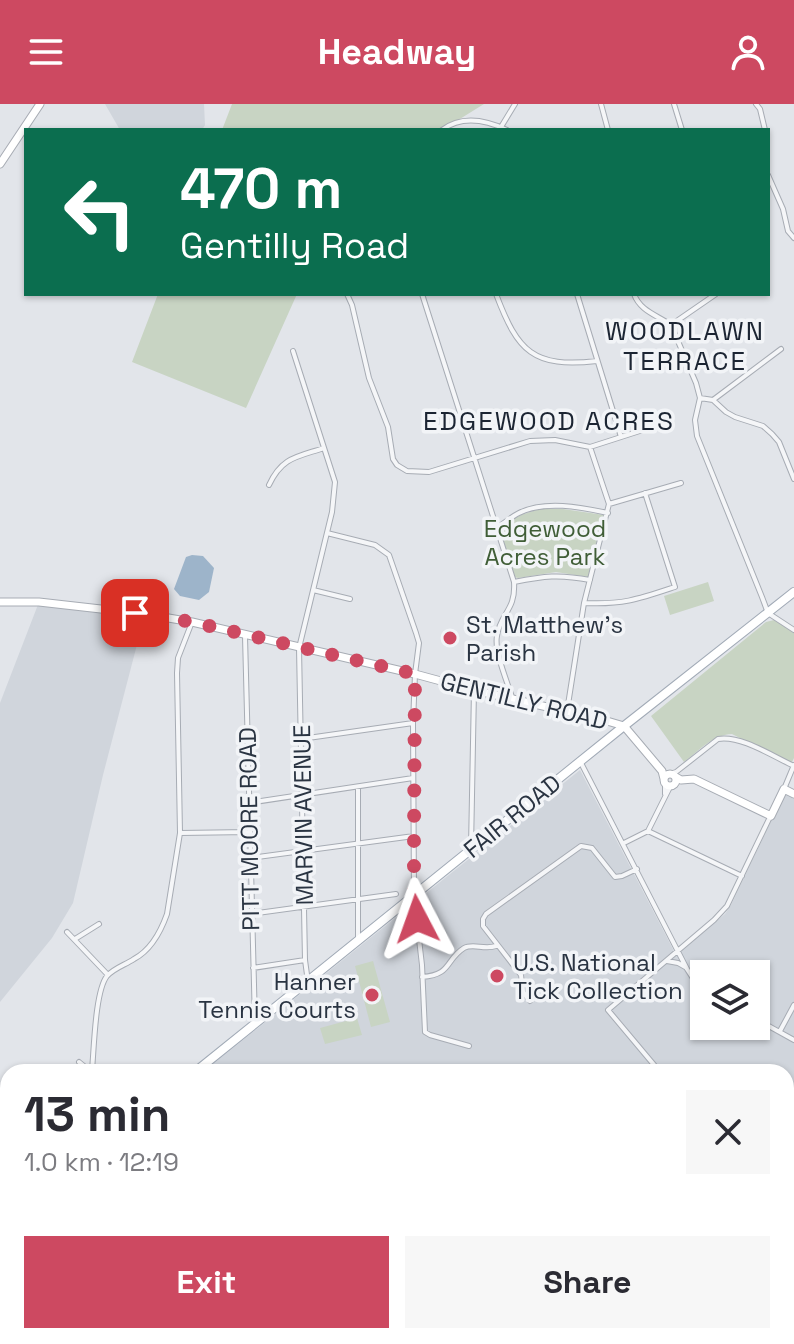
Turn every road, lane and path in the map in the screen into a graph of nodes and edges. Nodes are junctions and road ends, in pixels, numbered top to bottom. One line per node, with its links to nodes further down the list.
1 (40, 104): 11 (street)
2 (515, 104): 7 (street)
3 (601, 104): 8 (street)
4 (674, 104): 9 (street)
5 (756, 104): 10 (street)
6 (445, 128): 7 (street)
7 (504, 128)
8 (607, 128)
9 (681, 128)
10 (765, 128)
11 (0, 164)
12 (770, 180): 13 (street)
13 (794, 238)
14 (348, 296): 30 (street)
15 (423, 296): 30 (street)
16 (497, 296): 23 (street)
17 (578, 296): 23 (street)
18 (635, 296): 20 (street)
19 (713, 296): 20 (street)
20 (671, 325): 24 (street)
21 (781, 349): 25 (street)
22 (293, 351): 29 (street, MARVIN AVENUE)
23 (597, 361): 27 (street)
24 (700, 398): 25 (street); 46 (street)
25 (713, 400): 31 (street)
26 (646, 429): 27 (street)
27 (621, 437): 28 (street)
28 (590, 447): 30 (street); 35 (street)
29 (324, 448): 33 (street); 38 (street, MARVIN AVENUE)
30 (475, 459): 37 (street)
31 (794, 479)
32 (681, 483): 34 (street)
33 (269, 485)
34 (645, 493): 35 (street); 45 (street)
35 (609, 504): 36 (street)
36 (608, 513): 37 (street); 39 (street)
37 (497, 528): 40 (street)
38 (327, 533): 41 (street, MARVIN AVENUE); 51 (street)
39 (590, 580): 40 (street); 45 (street)
40 (514, 582): 53 (street)
41 (313, 590): 43 (street); 50 (street, MARVIN AVENUE)
42 (794, 592): 46 (main road, FAIR ROAD)
43 (350, 599)
44 (0, 602): 47 (street, GENTILLY ROAD)
45 (584, 603): 54 (street)
46 (768, 613): 48 (street); 56 (main road, FAIR ROAD)
47 (192, 622): 49 (street, GENTILLY ROAD); 70 (street)
48 (794, 630)
49 (245, 634): 50 (street, GENTILLY ROAD); 66 (street, PITT MOORE ROAD)
50 (299, 648): 51 (street, GENTILLY ROAD); 57 (street, MARVIN AVENUE)
51 (415, 674): 52 (street, GENTILLY ROAD); 55 (street)
52 (474, 690): 53 (street, GENTILLY ROAD); 74 (street)
53 (512, 697): 54 (street, GENTILLY ROAD)
54 (567, 711): 56 (street, GENTILLY ROAD)
55 (413, 723): 57 (street); 60 (street)
56 (624, 726): 58 (main road, FAIR ROAD); 61 (street)
57 (301, 739): 65 (street, MARVIN AVENUE)
58 (580, 761): 72 (street); 74 (main road, FAIR ROAD)
59 (794, 766): 61 (street); 63 (street)
60 (413, 778): 62 (street); 71 (street)
61 (671, 778): 67 (street); 68 (street)
62 (358, 787): 65 (street); 73 (street)
63 (784, 789): 64 (street); 67 (street)
64 (794, 794)
65 (302, 795): 66 (street); 75 (street, MARVIN AVENUE)
66 (248, 803): 69 (street, PITT MOORE ROAD)
67 (771, 816): 78 (street)
68 (648, 831): 72 (street); 78 (street)
69 (249, 832): 70 (street); 76 (street, PITT MOORE ROAD)
70 (180, 833): 95 (street)
71 (414, 836): 73 (street); 80 (street)
72 (624, 843): 77 (street)
73 (358, 844): 75 (street); 81 (street)
74 (471, 850): 80 (main road, FAIR ROAD)
75 (303, 851): 76 (street); 82 (street, MARVIN AVENUE)
76 (250, 858): 83 (street, PITT MOORE ROAD)
77 (637, 869): 88 (street); 89 (street)
78 (742, 876): 89 (street)
79 (396, 894): 81 (street)
80 (414, 896): 87 (main road, FAIR ROAD); 96 (street)
81 (358, 898): 82 (street); 87 (street)
82 (304, 907): 83 (street); 90 (street, MARVIN AVENUE)
83 (251, 914): 92 (street, PITT MOORE ROAD)
84 (99, 924): 86 (street)
85 (67, 932): 86 (street)
86 (75, 939): 95 (street)
87 (358, 941): 97 (main road, FAIR ROAD)
88 (496, 946): 96 (street); 98 (street)
89 (678, 950): 91 (street); 93 (street)
90 (305, 960): 92 (street); 97 (street, MARVIN AVENUE)
91 (665, 961): 93 (street); 107 (street)
92 (253, 968): 100 (street, PITT MOORE ROAD)
93 (686, 968): 94 (street)
94 (690, 974)
95 (108, 975): 105 (street)
96 (422, 977): 104 (street)
97 (308, 982): 100 (main road, FAIR ROAD)
98 (530, 1001)
99 (794, 1005): 102 (street)
100 (255, 1024): 106 (main road, FAIR ROAD)
101 (770, 1027): 102 (street)
102 (779, 1032): 103 (street)
103 (794, 1040)
104 (469, 1046)
105 (93, 1064)
106 (205, 1064)
107 (653, 1064)

